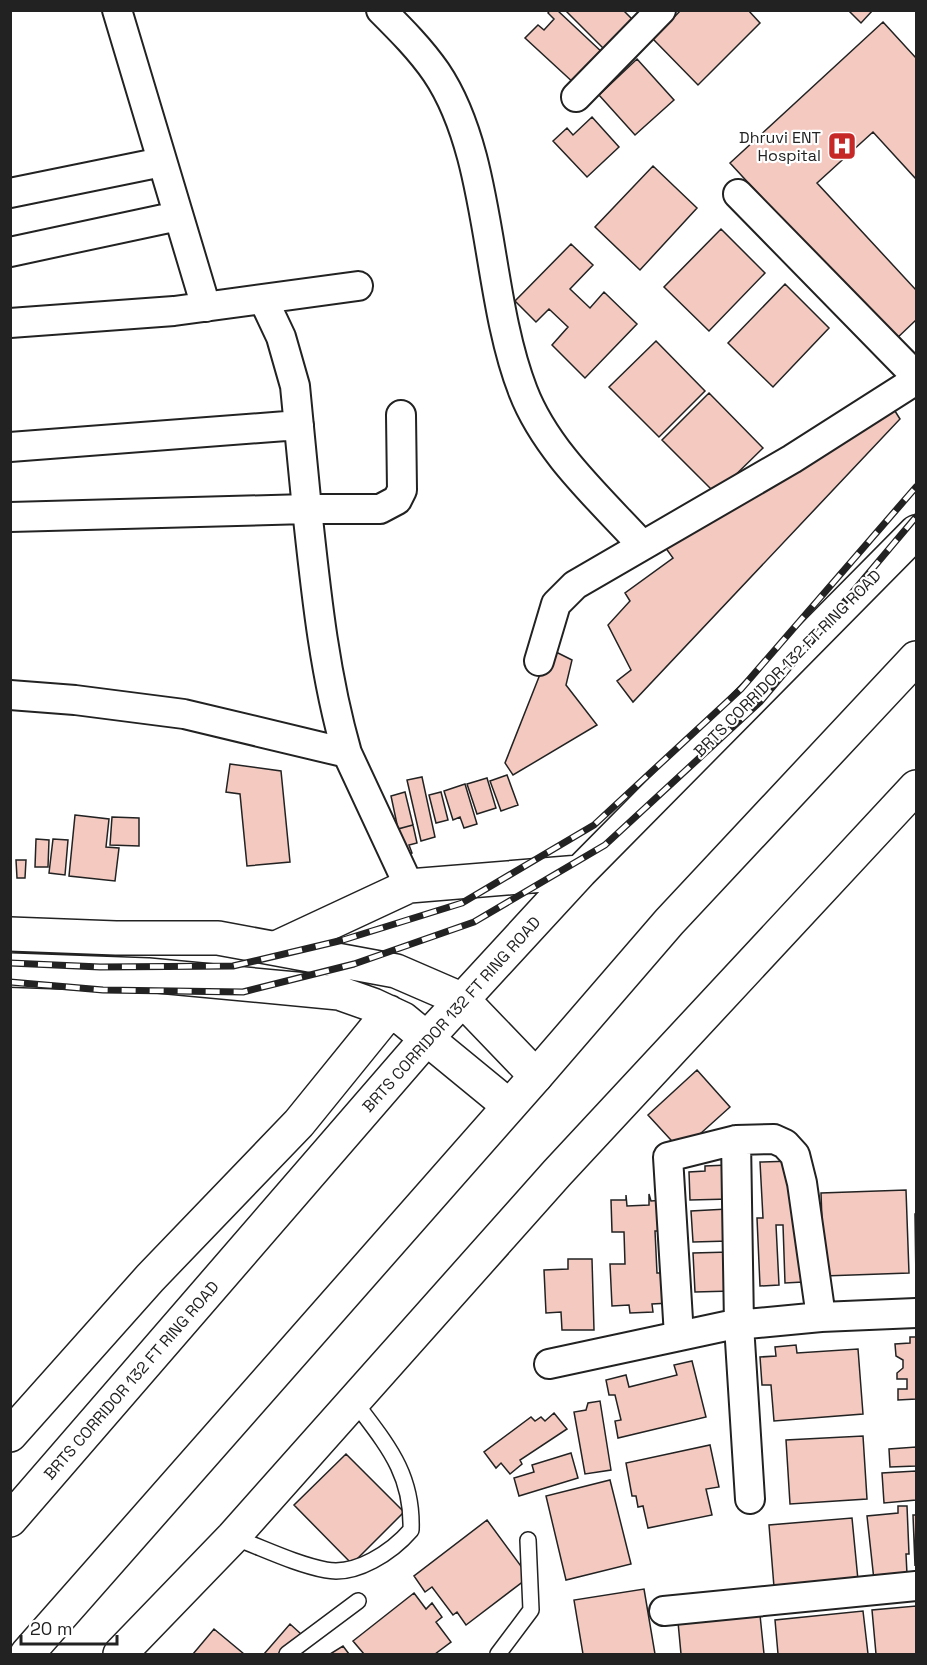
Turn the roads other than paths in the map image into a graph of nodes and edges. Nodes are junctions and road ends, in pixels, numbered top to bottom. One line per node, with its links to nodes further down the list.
1 (117, 10): 5 (street)
2 (661, 10): 4 (street)
3 (394, 15): 21 (street)
4 (576, 97)
5 (162, 162): 6 (street); 8 (street)
6 (10, 193)
7 (738, 194): 14 (street)
8 (178, 216): 9 (street); 12 (street)
9 (10, 252)
10 (358, 286): 11 (street)
11 (264, 301): 12 (street); 16 (street)
12 (206, 307): 13 (street)
13 (10, 323)
14 (916, 378): 21 (street)
15 (401, 415): 18 (street)
16 (299, 425): 17 (street); 18 (street)
17 (10, 447)
18 (307, 509): 19 (street); 25 (street)
19 (10, 517)
20 (916, 532): 27 (main road, BRTS CORRIDOR 132 FT RING ROAD)
21 (642, 545): 23 (street)
22 (916, 657): 35 (main road)
23 (539, 661)
24 (10, 695): 25 (street)
25 (347, 753): 28 (street)
26 (916, 787): 43 (main road)
27 (580, 872): 28 (main road); 32 (main road, BRTS CORRIDOR 132 FT RING ROAD)
28 (409, 886): 30 (main road)
29 (10, 933): 30 (main road)
30 (276, 948): 32 (main road)
31 (10, 970): 33 (main road)
32 (463, 1000): 34 (main road, BRTS CORRIDOR 132 FT RING ROAD); 35 (main road)
33 (389, 1012): 34 (main road); 44 (main road)
34 (428, 1037): 36 (main road); 46 (main road, BRTS CORRIDOR 132 FT RING ROAD)
35 (536, 1077): 36 (main road)
36 (509, 1106): 52 (main road)
37 (736, 1140): 39 (street); 40 (street); 41 (street)
38 (916, 1313): 39 (street)
39 (821, 1317): 40 (street)
40 (739, 1325): 41 (street); 45 (street)
41 (679, 1336): 42 (street)
42 (549, 1364)
43 (354, 1401): 47 (main road); 47 (lane)
44 (10, 1435)
45 (750, 1499)
46 (10, 1520)
47 (233, 1537): 53 (main road)
48 (528, 1540): 55 (lane)
49 (916, 1586): 51 (street)
50 (358, 1601): 54 (lane)
51 (664, 1611)
52 (27, 1654)
53 (120, 1654)
54 (287, 1654)
55 (498, 1654)

